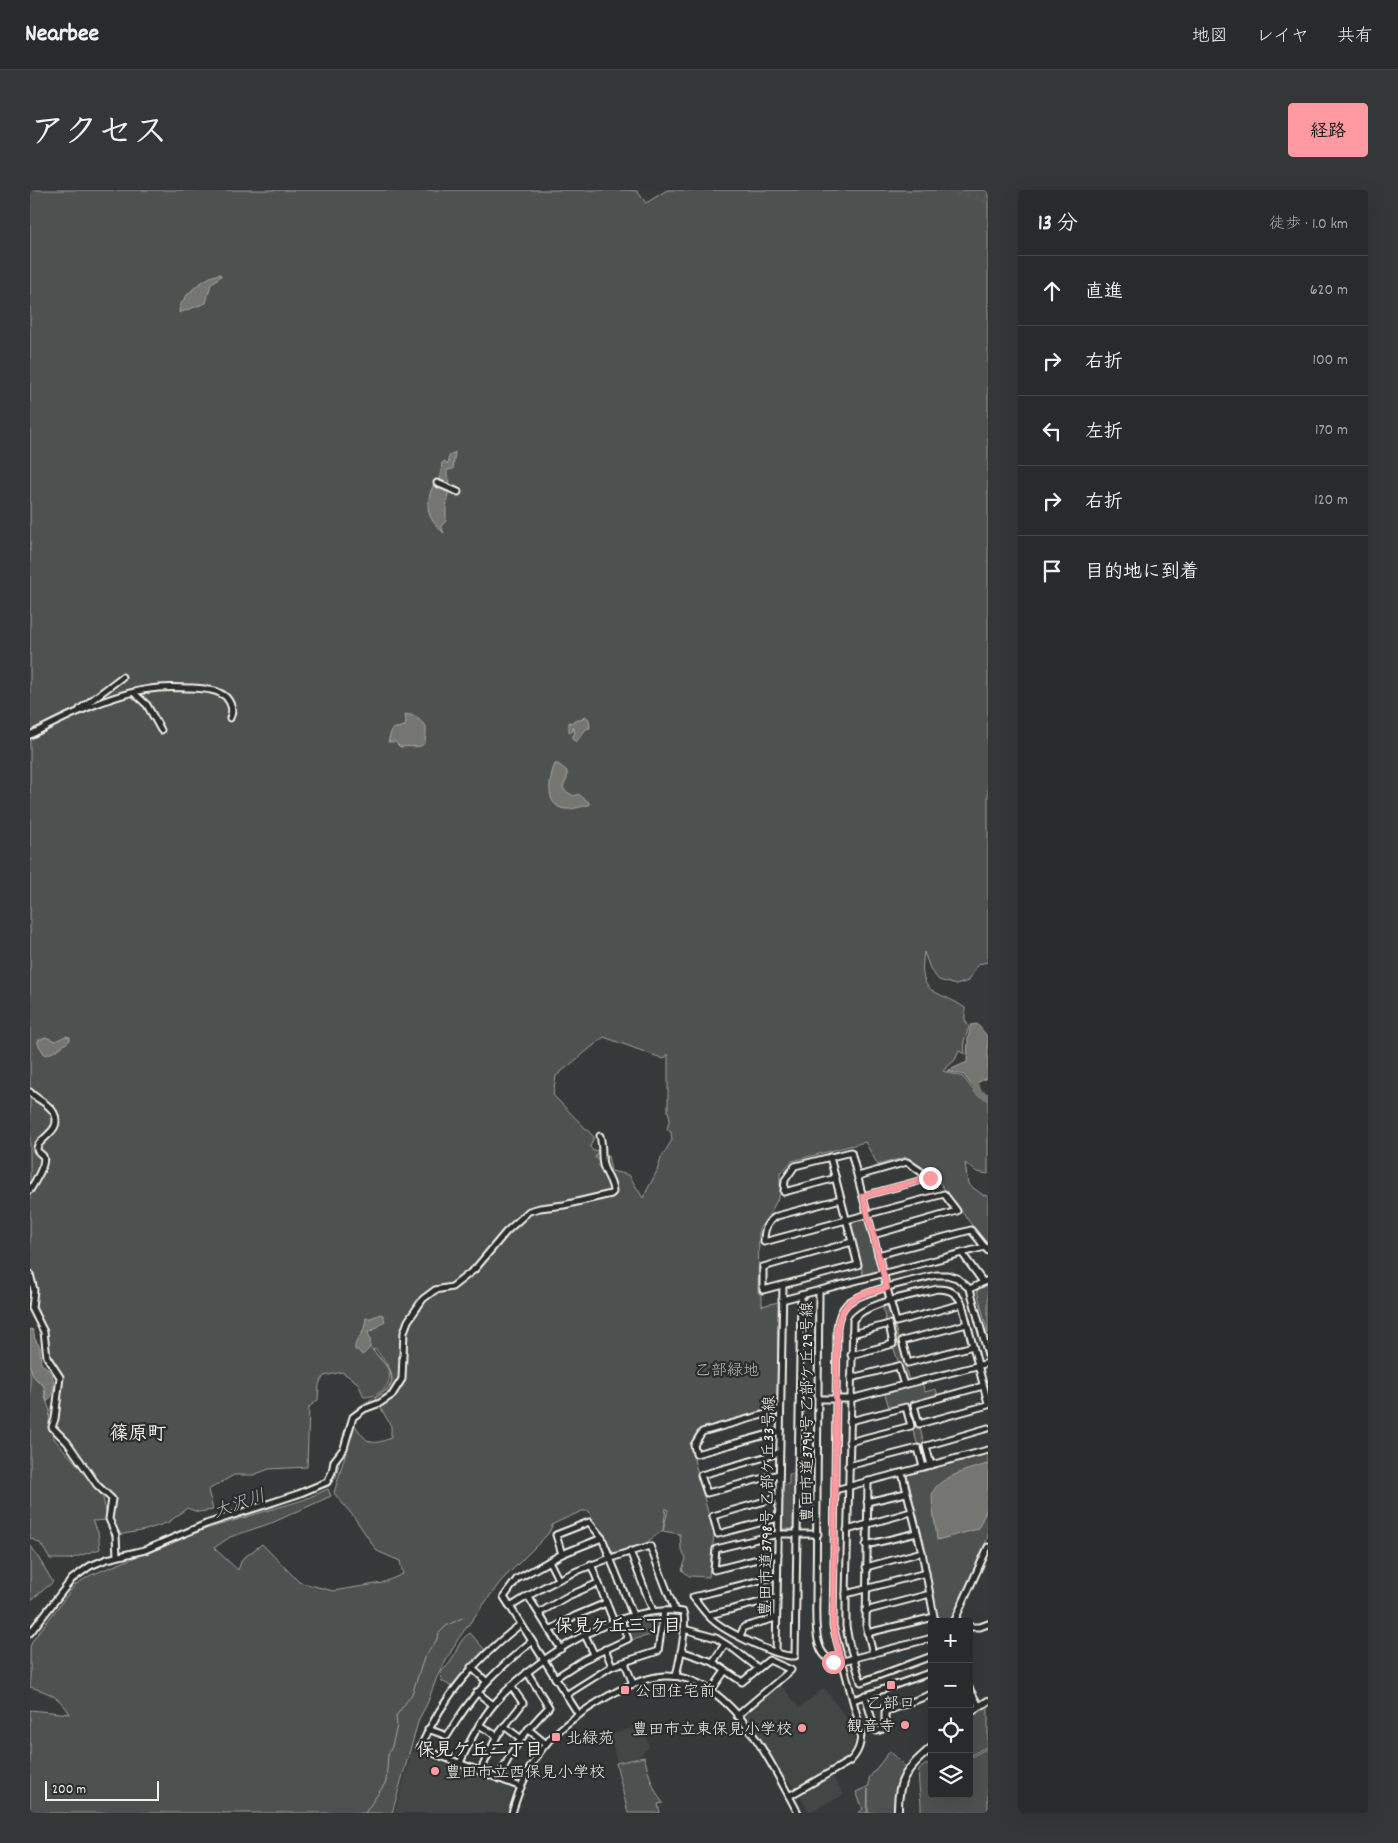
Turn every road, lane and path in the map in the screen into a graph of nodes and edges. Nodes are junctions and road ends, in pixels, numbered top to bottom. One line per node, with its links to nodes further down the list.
1 (438, 484): 2 (street)
2 (458, 492)
3 (122, 677): 5 (street)
4 (134, 693): 5 (street); 6 (street); 7 (street)
5 (75, 712): 8 (street)
6 (230, 718)
7 (161, 730)
8 (30, 734)
9 (30, 1092): 14 (street)
10 (600, 1136): 82 (street)
11 (830, 1157): 12 (street); 13 (street); 13 (street)
12 (858, 1176): 15 (street); 15 (street)
13 (836, 1178): 16 (street)
14 (30, 1190)
15 (863, 1196): 17 (street)
16 (841, 1198): 18 (street); 18 (street)
17 (868, 1215): 18 (street); 19 (street); 19 (street)
18 (847, 1221): 20 (street)
19 (873, 1235): 23 (street)
20 (852, 1242): 27 (street); 27 (street)
21 (986, 1249): 22 (street); 23 (street)
22 (962, 1253): 25 (street); 26 (street)
23 (878, 1255): 25 (street)
24 (30, 1274): 82 (street)
25 (883, 1274): 28 (street); 30 (street)
26 (986, 1281): 29 (street)
27 (783, 1285): 32 (street, 豊田市道3798号 乙部ケ丘33号線)
28 (884, 1288): 29 (street); 33 (street); 46 (street)
29 (970, 1289): 38 (street)
30 (819, 1291): 31 (street); 45 (street, 豊田市道3794号 乙部ケ丘29号線)
31 (801, 1295): 32 (street); 73 (street)
32 (782, 1300): 49 (street, 豊田市道3798号 乙部ケ丘33号線)
33 (890, 1301): 34 (street); 34 (street); 36 (street)
34 (962, 1304): 35 (street)
35 (967, 1324): 37 (street); 37 (street)
36 (852, 1334): 39 (street); 39 (street)
37 (973, 1346): 41 (street)
38 (988, 1354)
39 (851, 1355): 42 (street)
40 (988, 1363): 41 (street)
41 (978, 1365): 43 (street); 44 (street)
42 (851, 1378): 43 (street); 47 (street)
43 (904, 1385): 47 (street)
44 (983, 1386): 48 (street); 48 (street)
45 (818, 1399): 46 (street); 74 (street, 豊田市道3794号 乙部ケ丘29号線)
46 (836, 1400): 47 (street); 63 (street)
47 (850, 1400): 50 (street)
48 (988, 1404)
49 (780, 1410): 52 (street, 豊田市道3798号 乙部ケ丘33号線); 52 (street)
50 (850, 1421): 53 (street); 53 (street)
51 (988, 1428): 56 (street)
52 (780, 1431): 55 (street, 豊田市道3798号 乙部ケ丘33号線)
53 (849, 1442): 57 (street)
54 (988, 1450): 56 (street)
55 (780, 1453): 60 (street, 豊田市道3798号 乙部ケ丘33号線); 60 (street)
56 (931, 1465): 58 (street)
57 (848, 1466): 58 (street); 62 (street)
58 (923, 1467): 59 (street)
59 (902, 1473): 61 (street); 64 (street)
60 (779, 1474): 65 (street, 豊田市道3798号 乙部ケ丘33号線)
61 (868, 1482): 62 (street); 66 (street)
62 (848, 1487): 63 (street); 70 (street)
63 (835, 1490): 133 (street)
64 (906, 1493): 66 (street); 67 (street)
65 (779, 1498): 68 (street, 豊田市道3798号 乙部ケ丘33号線); 68 (street)
66 (868, 1502): 69 (street)
67 (912, 1512): 69 (street); 71 (street)
68 (778, 1518): 72 (street, 豊田市道3798号 乙部ケ丘33号線)
69 (866, 1525): 70 (street); 76 (street)
70 (847, 1530): 92 (street)
71 (917, 1533): 76 (street); 79 (street)
72 (778, 1534): 73 (street); 81 (street, 豊田市道3798号 乙部ケ丘33号線); 81 (street)
73 (797, 1534): 74 (street); 126 (street)
74 (818, 1534): 133 (street, 豊田市道3794号 乙部ケ丘29号線)
75 (602, 1538): 80 (street); 80 (street); 83 (street)
76 (866, 1545): 86 (street)
77 (988, 1547): 107 (street)
78 (630, 1551): 83 (street); 98 (street); 100 (street)
79 (922, 1552): 86 (street); 87 (street)
80 (562, 1554): 84 (street)
81 (778, 1554): 88 (street, 豊田市道3798号 乙部ケ丘33号線)
82 (117, 1556): 116 (street)
83 (610, 1557): 85 (street); 103 (street)
84 (549, 1562): 89 (street); 97 (street)
85 (591, 1564): 89 (street); 90 (street)
86 (866, 1567): 91 (street)
87 (926, 1573): 91 (street); 93 (street)
88 (777, 1576): 95 (street, 豊田市道3798号 乙部ケ丘33号線); 104 (street)
89 (558, 1579): 94 (street)
90 (598, 1583): 96 (street); 102 (street)
91 (866, 1589): 92 (street); 101 (street)
92 (846, 1594): 130 (street)
93 (930, 1594): 101 (street); 106 (street)
94 (528, 1596): 97 (street); 102 (street)
95 (777, 1598): 104 (street); 105 (street, 豊田市道3798号 乙部ケ丘33号線)
96 (606, 1603): 110 (street); 115 (street)
97 (510, 1607): 111 (street)
98 (653, 1611): 99 (street); 103 (street)
99 (664, 1611): 100 (street); 134 (street)
100 (675, 1611): 114 (street)
101 (865, 1611): 117 (street)
102 (538, 1613): 115 (street)
103 (633, 1615): 108 (street)
104 (709, 1616): 119 (street)
105 (776, 1618): 119 (street); 126 (street, 豊田市道3798号 乙部ケ丘33号線)
106 (935, 1618)
107 (956, 1618)
108 (621, 1620): 110 (street); 124 (street)
109 (928, 1620): 117 (street)
110 (614, 1622): 118 (street)
111 (521, 1624): 121 (street); 136 (street)
112 (988, 1624): 113 (street)
113 (973, 1627)
114 (684, 1629): 122 (street); 125 (street)
115 (550, 1630): 123 (street)
116 (30, 1633)
117 (867, 1633): 128 (street)
118 (585, 1635): 123 (street); 127 (street)
119 (740, 1636): 126 (street)
120 (928, 1639): 128 (street)
121 (532, 1641): 131 (street); 143 (street)
122 (725, 1644): 132 (street); 137 (street)
123 (562, 1649): 131 (street)
124 (605, 1649): 127 (street); 135 (street)
125 (681, 1651): 132 (street); 141 (street)
126 (776, 1652)
127 (594, 1654): 142 (street)
128 (873, 1654): 130 (street)
129 (928, 1657): 130 (street)
130 (854, 1659): 133 (street)
131 (544, 1660): 139 (street); 142 (street)
132 (713, 1662): 138 (street)
133 (841, 1662): 152 (street)
134 (625, 1663): 135 (street); 144 (street)
135 (612, 1666): 148 (street)
136 (471, 1667): 143 (street); 161 (street)
137 (758, 1668): 138 (street); 158 (street)
138 (725, 1671): 146 (street)
139 (528, 1672): 145 (street); 162 (street)
140 (928, 1673): 150 (street)
141 (676, 1676): 144 (street); 146 (street)
142 (555, 1678): 148 (street)
143 (486, 1681): 147 (street)
144 (634, 1684): 157 (street)
145 (511, 1686): 154 (street); 160 (street)
146 (711, 1690): 158 (street)
147 (477, 1692): 154 (street); 161 (street)
148 (566, 1695): 157 (street)
149 (973, 1695): 155 (street)
150 (865, 1696): 151 (street); 152 (street)
151 (928, 1696)
152 (853, 1700): 171 (street)
153 (988, 1701): 155 (main road)
154 (493, 1705): 159 (street)
155 (979, 1706): 156 (main road)
156 (973, 1710)
157 (579, 1715): 165 (street)
158 (737, 1716): 171 (street)
159 (479, 1725): 163 (street); 167 (street)
160 (504, 1726): 163 (street); 164 (street)
161 (428, 1729): 167 (street)
162 (528, 1729): 164 (street); 165 (street)
163 (497, 1736): 168 (street)
164 (520, 1738): 169 (street)
165 (546, 1744): 170 (street)
166 (928, 1751): 174 (main road)
167 (460, 1763): 168 (street)
168 (480, 1772): 169 (street)
169 (499, 1779): 170 (street)
170 (521, 1787): 172 (street)
171 (788, 1796): 173 (street)
172 (512, 1813)
173 (798, 1813)
174 (898, 1813)

